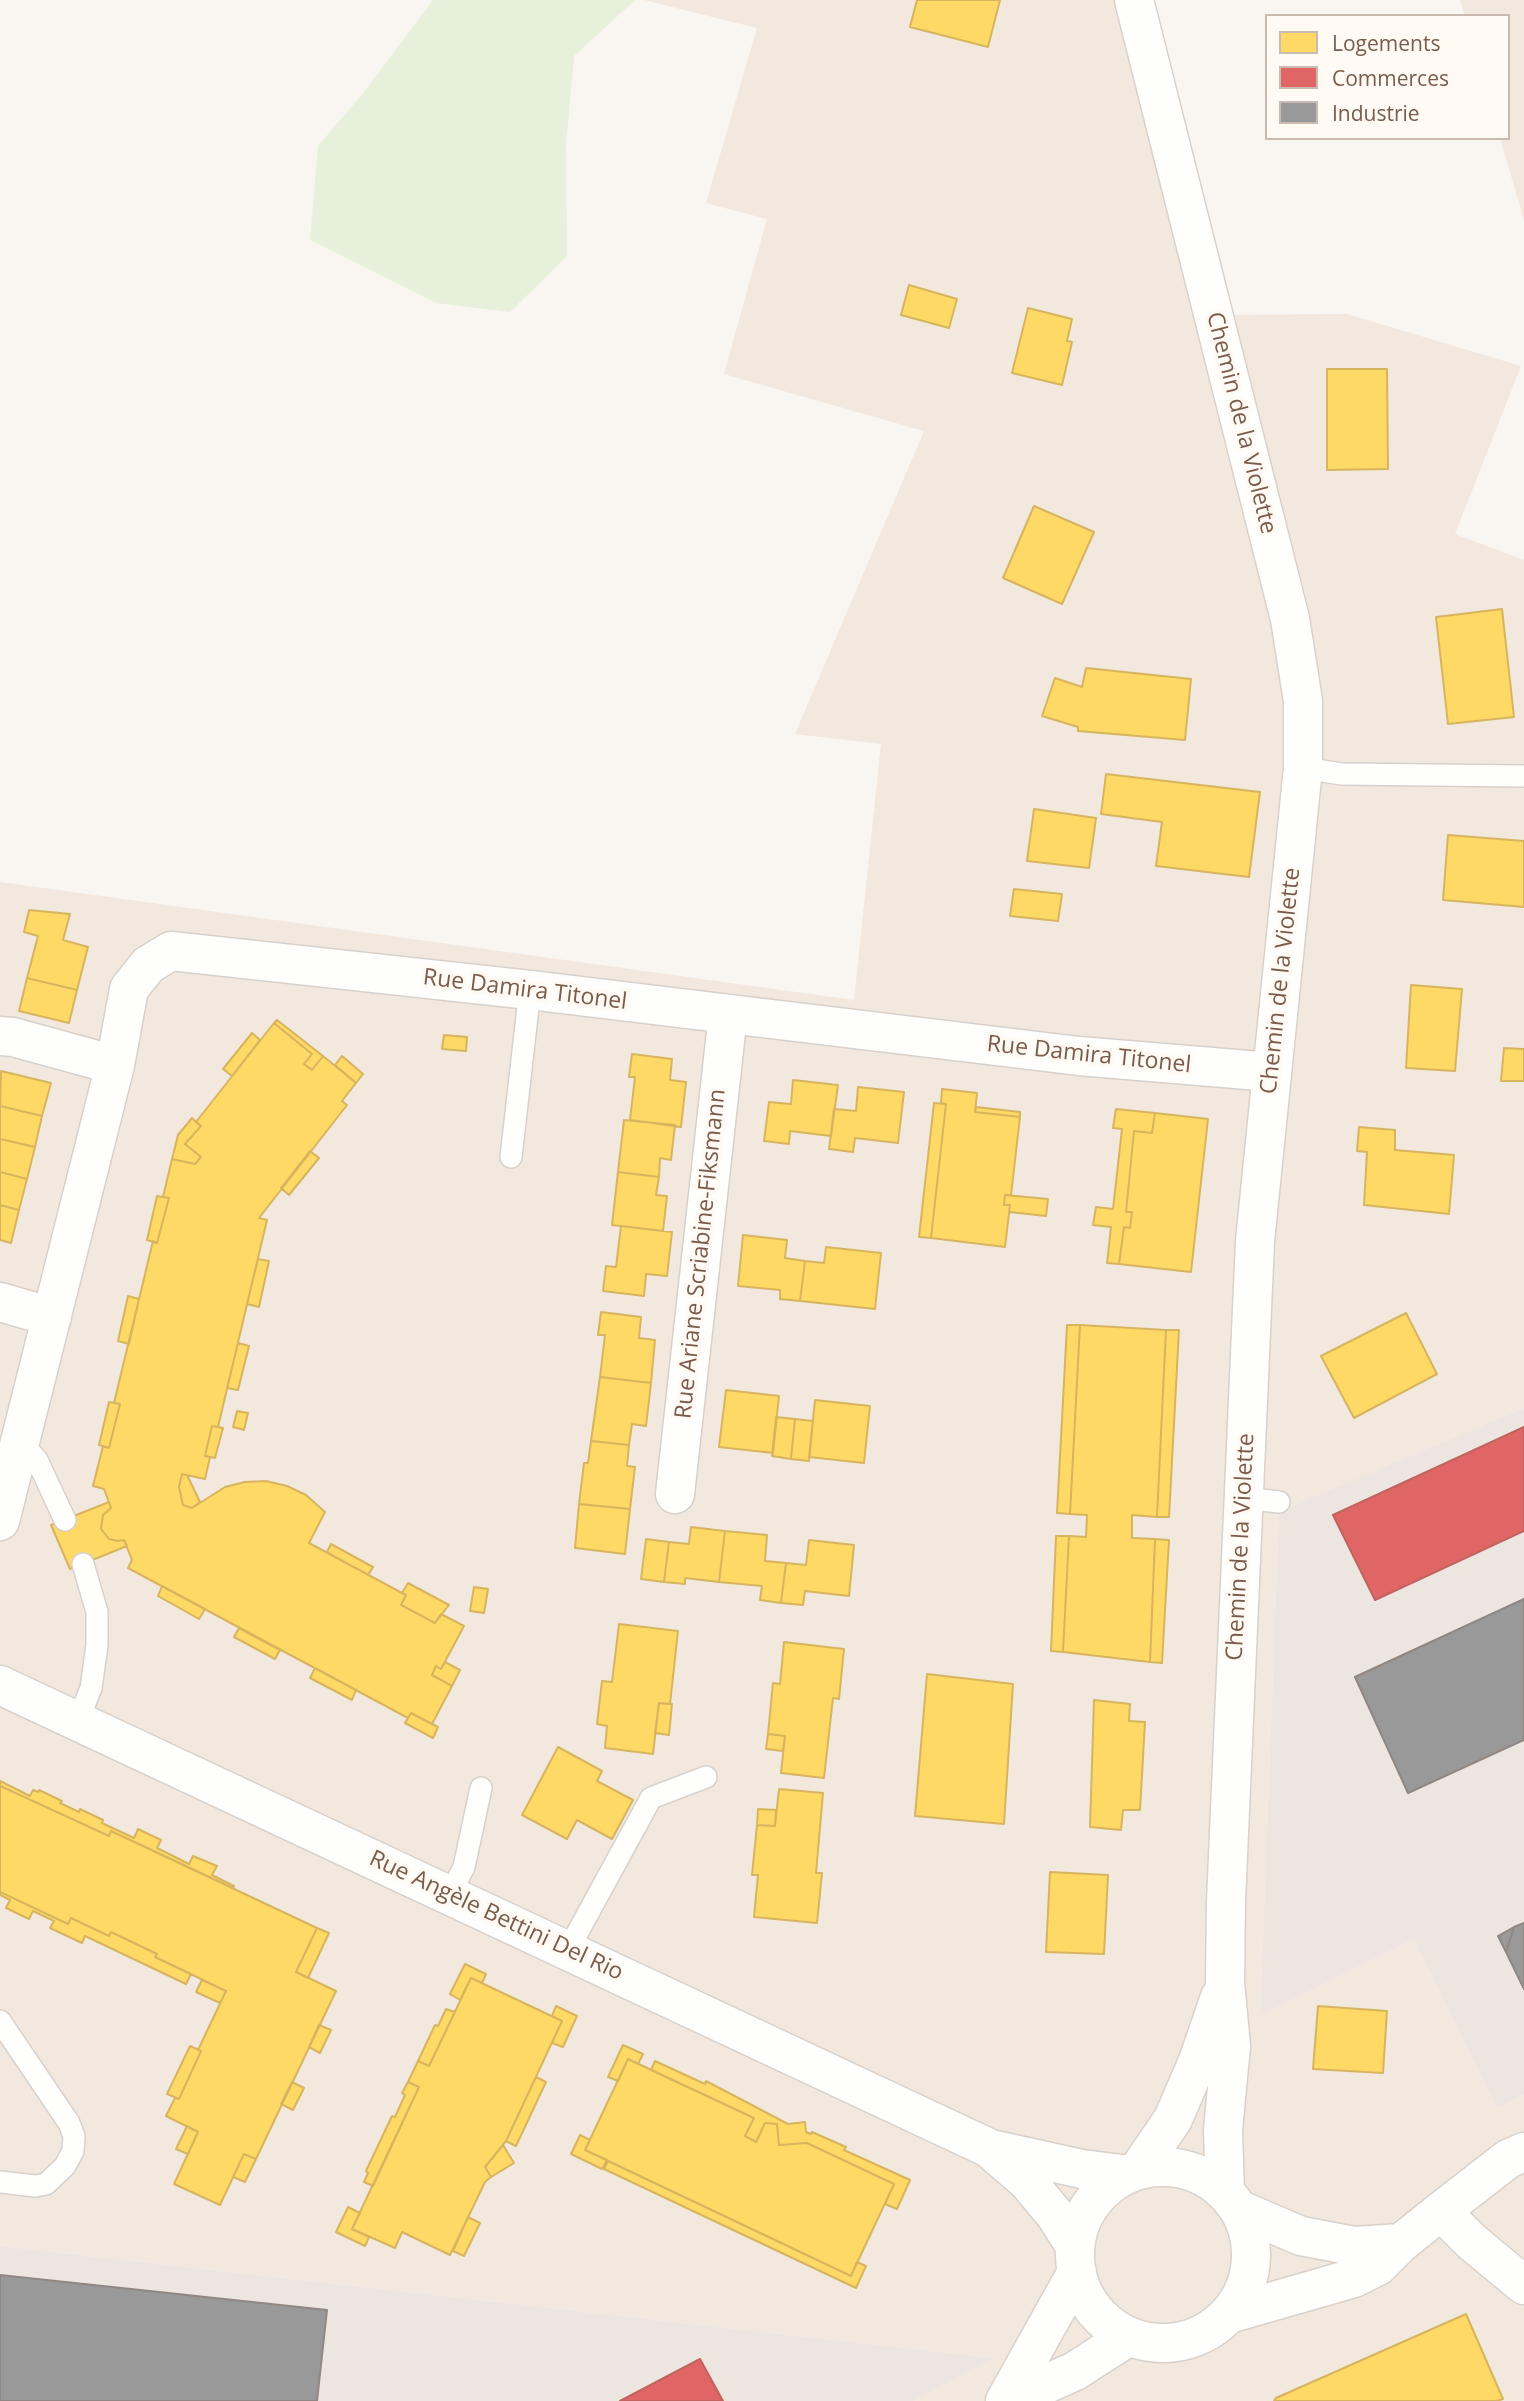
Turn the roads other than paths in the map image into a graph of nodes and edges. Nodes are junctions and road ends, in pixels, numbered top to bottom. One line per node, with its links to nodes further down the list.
1 (1134, 0): 2 (street, Chemin de la Violette)
2 (1303, 768): 3 (lane); 8 (street, Chemin de la Violette)
3 (1524, 776)
4 (530, 990): 5 (street, Rue Damira Titonel); 7 (street, Rue Damira Titonel); 9 (lane)
5 (728, 1014): 8 (street, Rue Damira Titonel); 13 (street, Rue Ariane Scriabine-Fiksmann)
6 (0, 1036): 7 (street)
7 (115, 1065): 11 (street, Rue Damira Titonel)
8 (1272, 1072): 23 (street, Chemin de la Violette)
9 (511, 1157)
10 (0, 1302): 11 (street)
11 (52, 1317): 12 (street, Rue Damira Titonel)
12 (20, 1441): 14 (lane); 15 (street, Rue Damira Titonel)
13 (675, 1494)
14 (65, 1520)
15 (0, 1521)
16 (83, 1564): 18 (lane)
17 (0, 1685): 18 (street, Rue Angèle Bettini Del Rio)
18 (78, 1721): 21 (street, Rue Angèle Bettini Del Rio)
19 (706, 1777): 22 (lane)
20 (481, 1788): 21 (lane)
21 (450, 1894): 22 (street, Rue Angèle Bettini Del Rio)
22 (568, 1950): 25 (street, Rue Angèle Bettini Del Rio)
23 (1225, 1982): 27 (street, Chemin de la Violette); 29 (street, Chemin de la Violette)
24 (0, 2021): 28 (lane)
25 (991, 2149): 27 (street, Rue Angèle Bettini Del Rio); 32 (street, Rue Angèle Bettini Del Rio)
26 (1524, 2152): 30 (street)
27 (1131, 2172): 29 (street); 32 (street)
28 (0, 2182)
29 (1232, 2201): 31 (street); 34 (street)
30 (1441, 2211): 31 (street); 33 (street)
31 (1401, 2244): 34 (street)
32 (1076, 2259): 35 (street); 36 (street)
33 (1524, 2286)
34 (1232, 2313): 35 (street)
35 (1128, 2337): 36 (street)
36 (1007, 2401)

